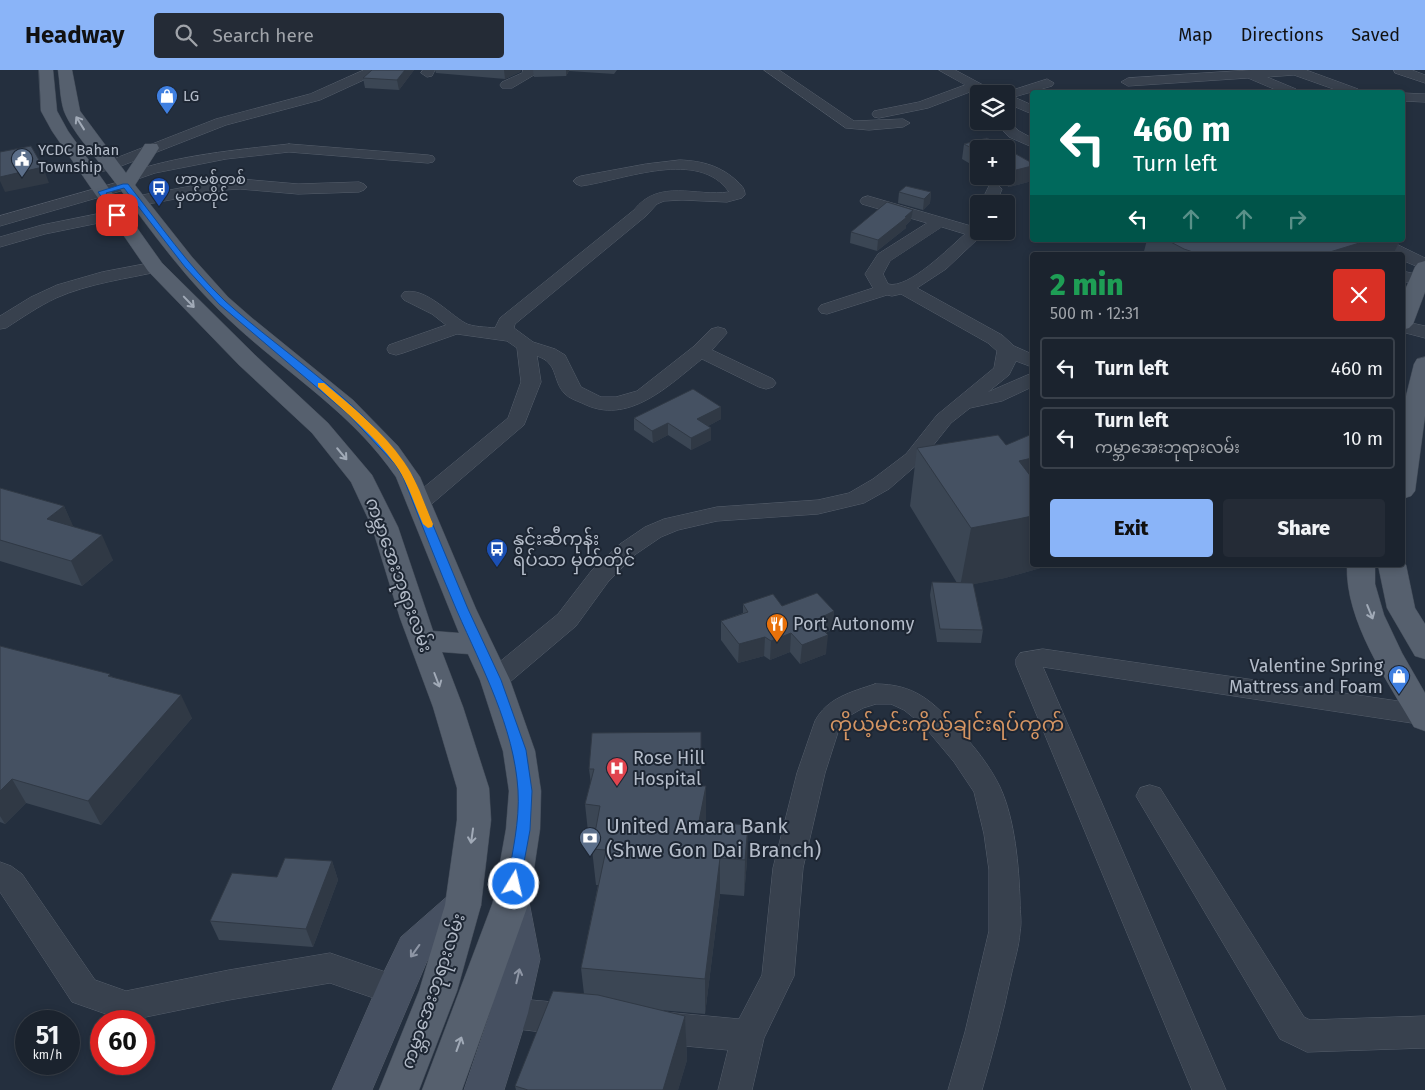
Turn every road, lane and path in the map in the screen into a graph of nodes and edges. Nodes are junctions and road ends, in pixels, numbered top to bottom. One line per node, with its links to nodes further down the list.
1 (66, 70): 28 (main road, one-way to 1)
2 (374, 70): 26 (street)
3 (529, 70): 12 (street)
4 (770, 70): 22 (street)
5 (945, 70): 13 (street)
6 (1400, 70): 9 (street)
7 (43, 72): 29 (main road, ကမ္ဘာအေးဘုရားလမ်း)
8 (1250, 74): 10 (street); 15 (street); 16 (street)
9 (1425, 79)
10 (1128, 82)
11 (1047, 83): 17 (street)
12 (507, 85)
13 (976, 85)
14 (970, 88): 22 (street)
15 (1286, 90)
16 (1348, 90)
17 (1015, 93)
18 (1405, 98): 19 (street)
19 (1425, 98)
20 (1015, 101): 21 (street)
21 (1027, 108)
22 (840, 117): 23 (street)
23 (903, 123)
24 (1010, 130): 25 (street)
25 (1030, 143)
26 (149, 149): 28 (main road); 30 (main road)
27 (428, 159): 30 (street)
28 (108, 161): 29 (street); 30 (main road)
29 (88, 171): 34 (main road, ကမ္ဘာအေးဘုရားလမ်း)
30 (129, 180): 34 (street); 36 (main road)
31 (581, 181): 59 (street)
32 (360, 187): 36 (street)
33 (994, 189): 35 (street)
34 (101, 192): 38 (main road, ကမ္ဘာအေးဘုရားလမ်း); 39 (street)
35 (992, 195)
36 (137, 201): 61 (main road)
37 (868, 201): 40 (street)
38 (117, 215): 43 (street); 47 (main road, ကမ္ဘာအေးဘုရားလမ်း)
39 (0, 222)
40 (939, 222): 41 (street); 50 (street)
41 (970, 228)
42 (970, 237): 49 (street)
43 (0, 242)
44 (1379, 242): 45 (street)
45 (1392, 252)
46 (1405, 262): 48 (street)
47 (156, 267): 54 (street); 64 (main road, ကမ္ဘာအေးဘုရားလမ်း, one-way to 64)
48 (1418, 272): 53 (main road)
49 (906, 289): 50 (street); 63 (street)
50 (885, 290): 52 (street)
51 (410, 296): 56 (street)
52 (827, 309)
53 (1405, 315)
54 (0, 324)
55 (1405, 326): 57 (street)
56 (460, 328): 59 (street); 60 (street)
57 (1425, 332)
58 (718, 333): 62 (street)
59 (519, 341): 62 (street); 74 (street)
60 (396, 349)
61 (279, 350): 64 (main road); 70 (main road)
62 (700, 350): 68 (street)
63 (1007, 350): 65 (street); 69 (street)
64 (247, 360): 71 (main road, ကမ္ဘာအေးဘုရားလမ်း)
65 (1030, 360)
66 (1425, 364): 73 (main road)
67 (1030, 380): 69 (street)
68 (766, 383)
69 (960, 404): 72 (street)
70 (367, 426): 71 (main road); 74 (main road)
71 (320, 428): 77 (main road, ကမ္ဘာအေးဘုရားလမ်း, one-way to 77)
72 (931, 435): 80 (street)
73 (1405, 471)
74 (420, 503): 78 (main road)
75 (1361, 567): 81 (main road, one-way to 81)
76 (1392, 567): 79 (main road)
77 (423, 642): 78 (main road); 85 (main road, ကမ္ဘာအေးဘုရားလမ်း, one-way to 85)
78 (478, 644): 80 (main road)
79 (1425, 649)
80 (495, 680): 84 (main road)
81 (1424, 716): 96 (street)
82 (1150, 796): 88 (street)
83 (0, 875): 86 (street)
84 (512, 902): 87 (main road, one-way to 84); 92 (main road, one-way to 84)
85 (463, 905): 86 (main road, one-way to 86); 91 (main road, ကမ္ဘာအေးဘုရားလမ်း)
86 (394, 990): 90 (main road)
87 (510, 1014): 89 (street); 93 (main road)
88 (1425, 1032)
89 (748, 1036): 94 (street); 95 (street)
90 (352, 1090)
91 (399, 1090)
92 (442, 1090)
93 (484, 1090)
94 (735, 1090)
95 (965, 1090)
96 (1209, 1090)

